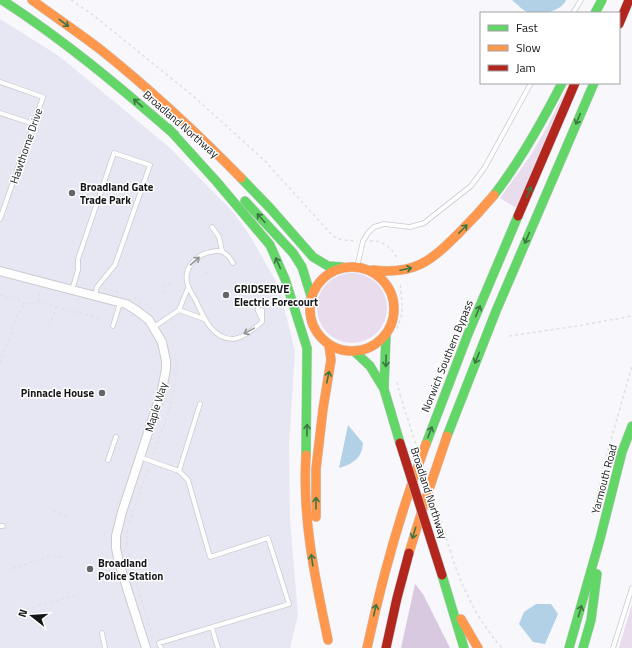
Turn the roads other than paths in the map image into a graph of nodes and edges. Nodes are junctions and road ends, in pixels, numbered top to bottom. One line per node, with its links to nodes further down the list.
1 (2, 0): 18 (highway, Broadland Northway, one-way to 1)
2 (32, 0): 24 (highway, Broadland Northway, one-way to 24)
3 (581, 0): 7 (lane)
4 (602, 0): 8 (highway)
5 (610, 0): 9 (highway)
6 (629, 0): 10 (highway)
7 (574, 12)
8 (596, 12)
9 (605, 12)
10 (620, 22)
11 (0, 82): 17 (lane, Hawthorne Drive)
12 (531, 84): 23 (lane)
13 (561, 84): 26 (highway, one-way to 13)
14 (575, 84): 60 (highway, Norwich Southern Bypass, one-way to 14)
15 (594, 84): 61 (highway, one-way to 61)
16 (0, 113): 17 (lane)
17 (34, 124): 19 (lane, Hawthorne Drive)
18 (168, 128): 30 (highway, Broadland Northway, one-way to 18); 54 (highway, one-way to 18)
19 (0, 219)
20 (212, 227): 21 (lane)
21 (222, 251): 22 (lane); 27 (lane, one-way to 21)
22 (233, 263)
23 (358, 266): 24 (highway); 26 (highway)
24 (342, 267): 30 (highway)
25 (0, 270): 28 (street, Maple Way)
26 (373, 270): 39 (highway)
27 (188, 288): 33 (lane); 36 (lane)
28 (72, 290): 29 (street, Maple Way); 29 (lane)
29 (95, 295): 31 (street, Maple Way)
30 (311, 296): 40 (highway)
31 (121, 302): 37 (lane); 38 (street, Maple Way)
32 (258, 304): 35 (lane)
33 (179, 310): 36 (lane); 38 (lane)
34 (262, 310): 35 (lane)
35 (262, 319): 36 (lane, one-way to 36)
36 (204, 320)
37 (113, 326)
38 (154, 327): 46 (street, Maple Way)
39 (386, 334): 41 (highway); 42 (highway, Broadland Northway, one-way to 42)
40 (329, 344): 41 (highway); 54 (highway, one-way to 40)
41 (354, 351): 42 (highway, Broadland Northway)
42 (384, 389): 51 (highway, Broadland Northway, bridge)
43 (200, 404): 48 (lane)
44 (632, 426): 49 (highway, Yarmouth Road)
45 (116, 437): 47 (lane)
46 (140, 457): 48 (lane); 57 (street, Maple Way)
47 (108, 460)
48 (179, 471): 52 (lane)
49 (600, 539): 55 (highway, Yarmouth Road); 64 (highway, Yarmouth Road, one-way to 49)
50 (632, 588): 65 (lane)
51 (451, 603): 62 (highway, Broadland Northway); 63 (highway, Broadland Northway)
52 (212, 628): 58 (lane); 59 (lane)
53 (102, 634): 56 (lane)
54 (328, 644)
55 (584, 646)
56 (105, 648)
57 (146, 648)
58 (161, 648)
59 (218, 648)
60 (367, 648)
61 (386, 648)
62 (464, 648)
63 (478, 648)
64 (569, 648)
65 (613, 648)

